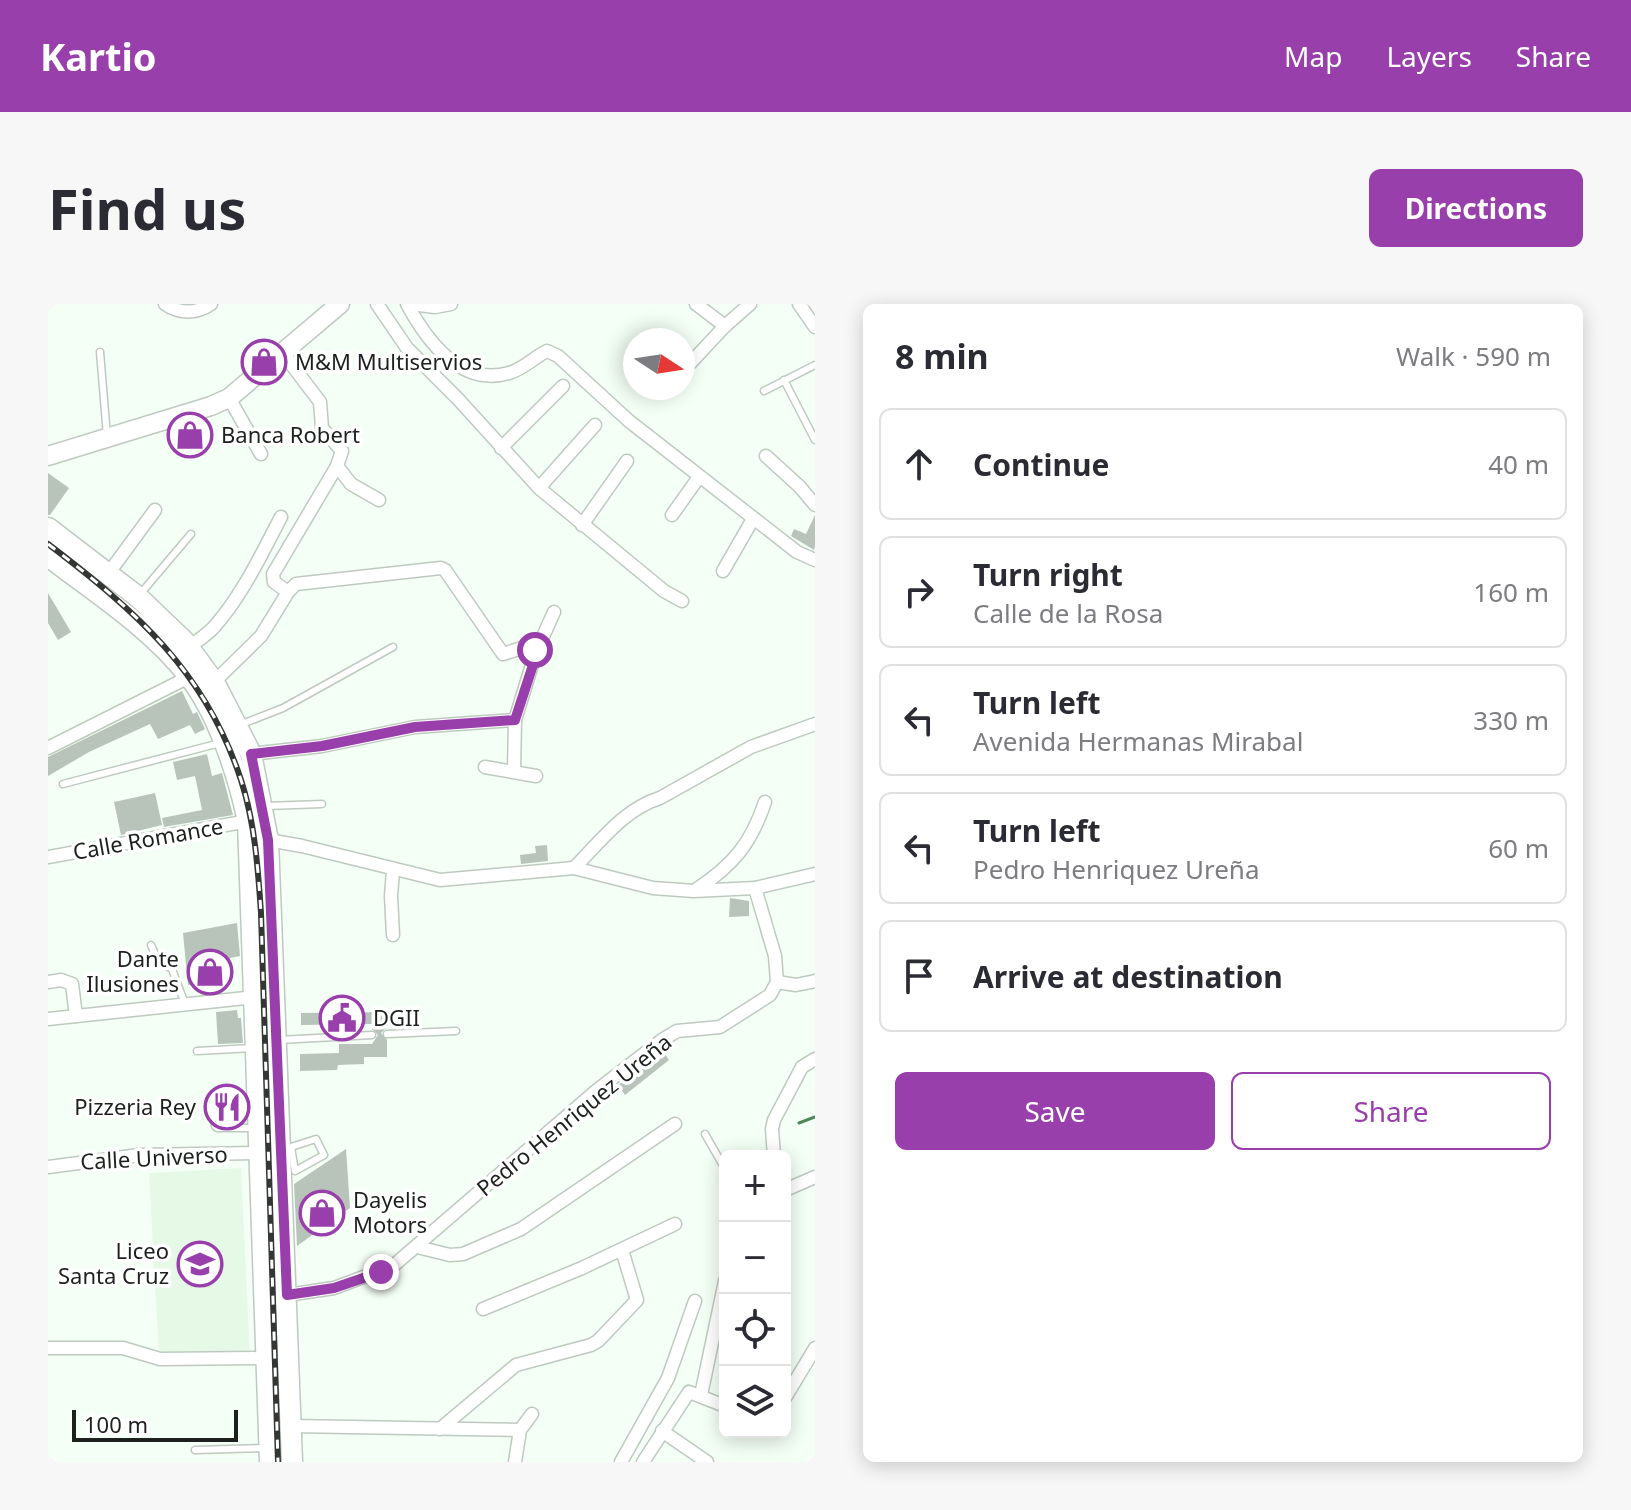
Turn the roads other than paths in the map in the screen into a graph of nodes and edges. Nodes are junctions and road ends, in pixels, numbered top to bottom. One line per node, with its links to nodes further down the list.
1 (165, 304): 2 (street)
2 (211, 304)
3 (340, 304): 13 (street)
4 (377, 304): 23 (street)
5 (409, 304): 6 (street); 29 (street)
6 (451, 304)
7 (696, 304): 10 (street)
8 (750, 304): 10 (street)
9 (799, 304): 11 (street)
10 (725, 326): 14 (street)
11 (815, 327)
12 (100, 352): 21 (lane)
13 (282, 352): 19 (street); 28 (street)
14 (695, 358)
15 (815, 365): 16 (lane)
16 (784, 380): 18 (lane); 22 (lane)
17 (563, 386): 23 (street)
18 (764, 391)
19 (229, 398): 21 (street); 24 (street)
20 (595, 425): 30 (street)
21 (107, 436): 25 (street)
22 (815, 440)
23 (501, 448): 30 (street)
24 (261, 454)
25 (48, 456)
26 (766, 456): 32 (street)
27 (627, 461): 37 (street)
28 (337, 466): 31 (street); 44 (street)
29 (699, 477): 34 (street); 36 (street)
30 (539, 488): 37 (street)
31 (379, 500)
32 (815, 505)
33 (155, 510): 43 (street)
34 (672, 515)
35 (281, 517): 48 (street)
36 (753, 519): 41 (street); 42 (street)
37 (582, 525): 46 (street)
38 (48, 528): 43 (main road)
39 (191, 534): 45 (lane)
40 (48, 556): 51 (main road)
41 (815, 560)
42 (723, 571)
43 (108, 574): 45 (main road)
44 (288, 592): 50 (street); 52 (street)
45 (138, 597): 48 (main road)
46 (682, 601)
47 (554, 612): 50 (street)
48 (189, 647): 52 (main road)
49 (393, 647): 55 (lane)
50 (536, 652): 53 (street)
51 (189, 677): 56 (main road); 57 (street)
52 (214, 682): 55 (main road)
53 (515, 720): 58 (street); 60 (street)
54 (815, 724): 69 (street)
55 (239, 726): 58 (main road)
56 (223, 742): 62 (lane); 66 (main road)
57 (48, 748)
58 (251, 754): 65 (main road)
59 (485, 767): 60 (street)
60 (514, 771): 61 (street)
61 (536, 776)
62 (63, 784)
63 (765, 802): 73 (street)
64 (322, 804): 65 (lane)
65 (263, 807): 67 (main road)
66 (248, 821): 68 (street, Calle Romance); 79 (main road)
67 (268, 840): 70 (street); 86 (main road)
68 (48, 857)
69 (574, 868): 70 (street); 73 (street)
70 (393, 870): 74 (street)
71 (815, 874): 72 (street)
72 (755, 888): 73 (street); 78 (street)
73 (694, 891)
74 (393, 935)
75 (151, 945): 80 (lane)
76 (815, 981): 78 (street)
77 (48, 982): 81 (street)
78 (777, 982): 100 (street, Pedro Henriquez Ureña)
79 (255, 997): 80 (street); 86 (main road)
80 (185, 1004): 81 (street)
81 (76, 1016): 82 (street)
82 (48, 1019)
83 (456, 1031): 84 (lane)
84 (387, 1034)
85 (372, 1035): 86 (lane)
86 (266, 1044): 87 (lane); 89 (main road); 94 (main road)
87 (197, 1051)
88 (815, 1059): 93 (street)
89 (259, 1103): 91 (main road); 91 (lane)
90 (675, 1124): 100 (street)
91 (260, 1128): 94 (main road)
92 (705, 1134): 95 (lane)
93 (774, 1150)
94 (278, 1153): 94 (lane); 96 (street, Calle Universo); 103 (main road); 108 (main road)
95 (719, 1158)
96 (48, 1167)
97 (815, 1177): 98 (street)
98 (791, 1187)
99 (675, 1224): 101 (street)
100 (417, 1247): 103 (street, Pedro Henriquez Ureña)
101 (622, 1250): 105 (street); 114 (street)
102 (722, 1294): 110 (street)
103 (287, 1295): 113 (main road)
104 (695, 1301): 121 (street)
105 (483, 1309)
106 (48, 1348): 108 (street)
107 (815, 1348): 109 (street)
108 (268, 1358): 118 (main road)
109 (791, 1388)
110 (701, 1395): 111 (street); 116 (street)
111 (719, 1403)
112 (532, 1414): 115 (street)
113 (291, 1426): 114 (street); 119 (main road)
114 (440, 1429): 115 (street)
115 (520, 1430): 120 (street)
116 (662, 1431): 122 (street); 123 (street)
117 (195, 1450): 118 (lane)
118 (270, 1455)
119 (292, 1462)
120 (515, 1462)
121 (621, 1462)
122 (643, 1462)
123 (707, 1462)

